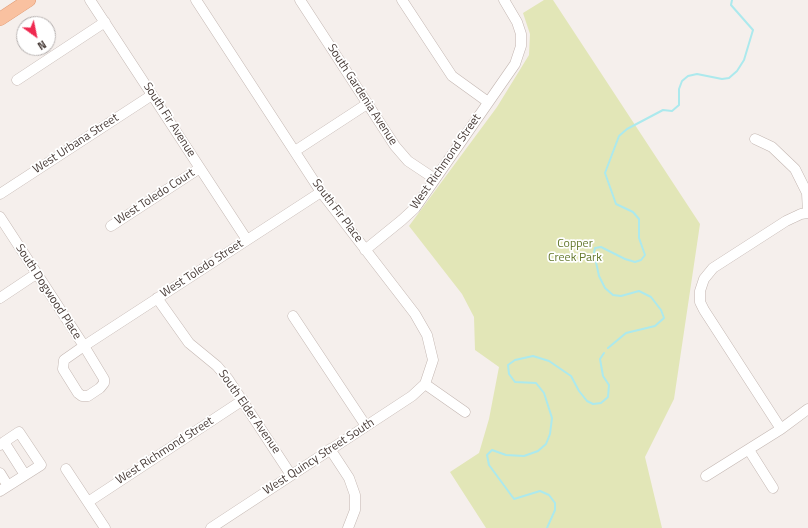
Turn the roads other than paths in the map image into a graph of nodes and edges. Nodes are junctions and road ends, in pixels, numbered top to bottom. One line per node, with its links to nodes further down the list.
1 (29, 0): 7 (main road)
2 (90, 0): 8 (street, South Fir Avenue)
3 (196, 0): 14 (street, South Fir Place)
4 (300, 0): 12 (street, South Gardenia Avenue)
5 (402, 0): 11 (street)
6 (504, 0): 11 (street, West Richmond Street)
7 (0, 19)
8 (105, 22): 9 (street); 10 (street, South Fir Avenue)
9 (17, 80)
10 (152, 95): 15 (street, South Fir Avenue); 18 (street, West Urbana Street)
11 (488, 102): 16 (street, West Richmond Street)
12 (367, 104): 14 (street); 16 (street, South Gardenia Avenue)
13 (755, 139): 19 (street)
14 (295, 151): 17 (street, South Fir Place)
15 (200, 168): 21 (street, West Toledo Court); 22 (street, South Fir Avenue)
16 (434, 179): 23 (street, West Richmond Street)
17 (321, 192): 22 (street, West Toledo Street); 23 (street, South Fir Place)
18 (0, 194)
19 (808, 213): 34 (street)
20 (0, 217): 24 (street, South Dogwood Place)
21 (111, 226)
22 (247, 240): 26 (street, West Toledo Street)
23 (365, 250): 29 (street, South Fir Place)
24 (36, 274): 25 (street); 28 (street, South Dogwood Place)
25 (0, 298)
26 (157, 298): 28 (street, West Toledo Street); 30 (street, South Elder Avenue)
27 (293, 316): 33 (street)
28 (84, 346): 28 (street, South Dogwood Place)
29 (425, 384): 32 (street); 33 (street, West Quincy Street South)
30 (243, 400): 41 (street, South Elder Avenue); 45 (street, West Richmond Street)
31 (808, 409): 34 (street)
32 (465, 412)
33 (366, 426): 36 (street, West Quincy Street South)
34 (781, 429): 37 (street)
35 (2, 443): 40 (street); 40 (street)
36 (330, 449): 41 (street, West Quincy Street South); 48 (street)
37 (749, 450): 42 (street); 44 (street)
38 (66, 469): 45 (street)
39 (0, 473): 43 (street)
40 (25, 475): 43 (street)
41 (291, 475): 47 (street, West Quincy Street South)
42 (706, 476)
43 (4, 488)
44 (773, 488)
45 (88, 502): 46 (street)
46 (105, 528)
47 (211, 528)
48 (348, 528)

